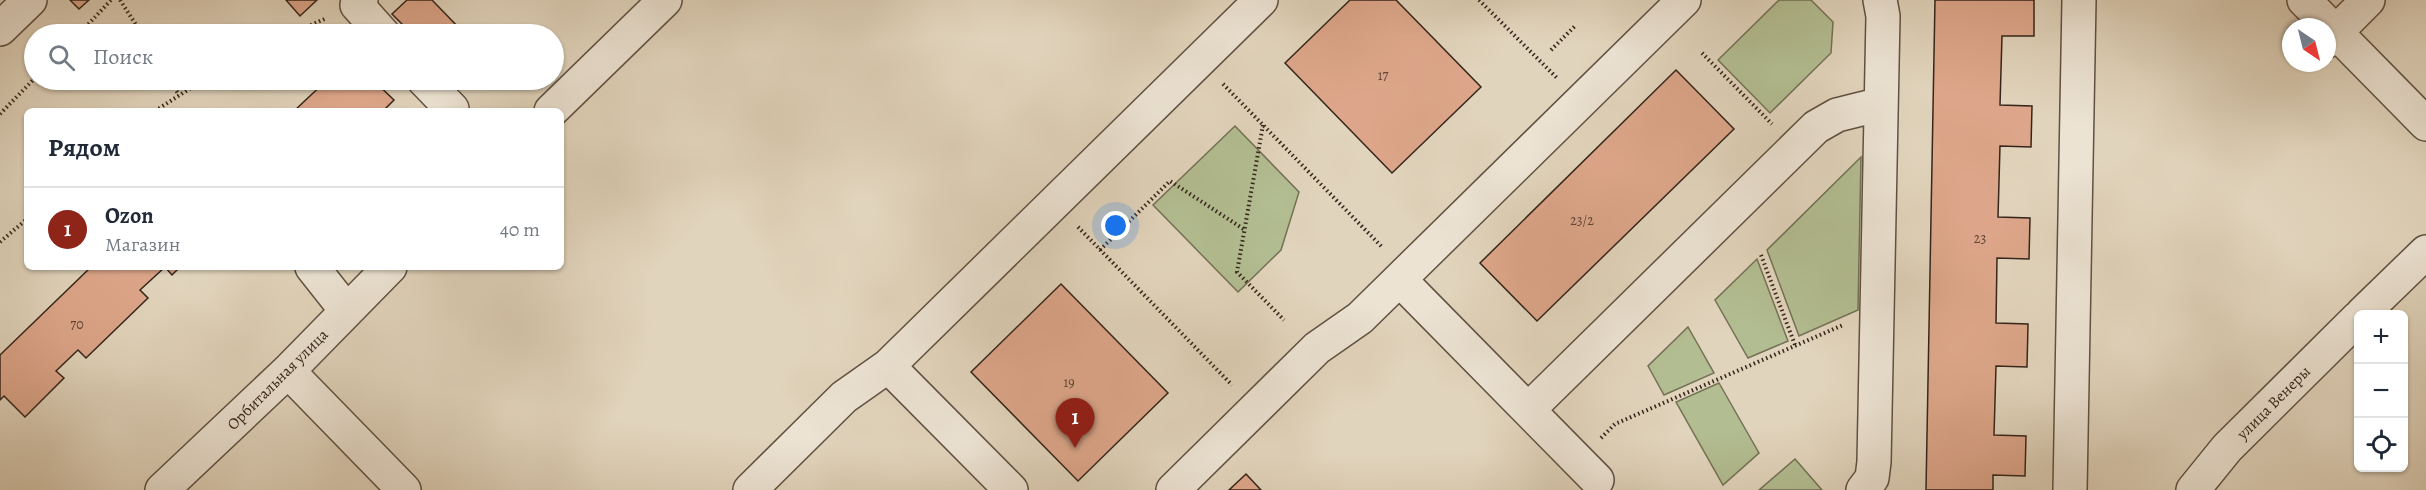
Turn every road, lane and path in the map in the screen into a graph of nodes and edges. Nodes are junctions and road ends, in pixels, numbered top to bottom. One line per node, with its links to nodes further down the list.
1 (30, 0): 19 (street)
2 (111, 0): 14 (path)
3 (120, 0): 15 (path)
4 (666, 0): 34 (street)
5 (1261, 0): 24 (street)
6 (1479, 0): 30 (path)
7 (1684, 0): 30 (street)
8 (1880, 0): 31 (street)
9 (2079, 0): 67 (street)
10 (2304, 0): 13 (street)
11 (2368, 0): 20 (street)
12 (359, 3): 16 (path); 17 (street)
13 (2318, 18)
14 (88, 24)
15 (136, 24)
16 (312, 24)
17 (375, 24)
18 (1576, 25): 22 (path)
19 (0, 29)
20 (2336, 31)
21 (2336, 41): 36 (street)
22 (1551, 50)
23 (1702, 53): 38 (path)
24 (1200, 61): 37 (path); 39 (street)
25 (24, 89): 35 (path)
26 (176, 90): 29 (path)
27 (187, 90): 29 (path)
28 (434, 90): 33 (street)
29 (179, 95): 32 (path)
30 (1580, 103): 48 (street)
31 (1881, 104): 38 (street); 50 (street)
32 (160, 108)
33 (451, 108)
34 (554, 108)
35 (0, 114)
36 (2426, 124)
37 (1263, 125): 41 (path); 48 (path)
38 (1795, 148): 58 (street)
39 (1054, 203): 43 (path); 55 (street)
40 (24, 222): 42 (path)
41 (1245, 230): 43 (path); 52 (path)
42 (0, 242)
43 (1100, 250): 57 (path)
44 (2426, 252): 51 (street)
45 (1761, 255): 54 (path)
46 (314, 270): 49 (street)
47 (387, 270): 49 (street, Орбитальная улица)
48 (1403, 276): 57 (street); 58 (street)
49 (346, 310): 56 (street, Орбитальная улица)
50 (1877, 310): 54 (path); 66 (street)
51 (2367, 310)
52 (1284, 320)
53 (2354, 322): 60 (street, улица Венеры)
54 (1795, 345): 59 (path)
55 (888, 366): 63 (street); 64 (street)
56 (288, 371): 61 (street, Орбитальная улица); 62 (street)
57 (1256, 409): 65 (street)
58 (1528, 410): 59 (street)
59 (1587, 470)
60 (2202, 489)
61 (162, 490)
62 (404, 490)
63 (750, 490)
64 (1011, 490)
65 (1173, 490)
66 (1863, 490)
67 (2070, 490)

